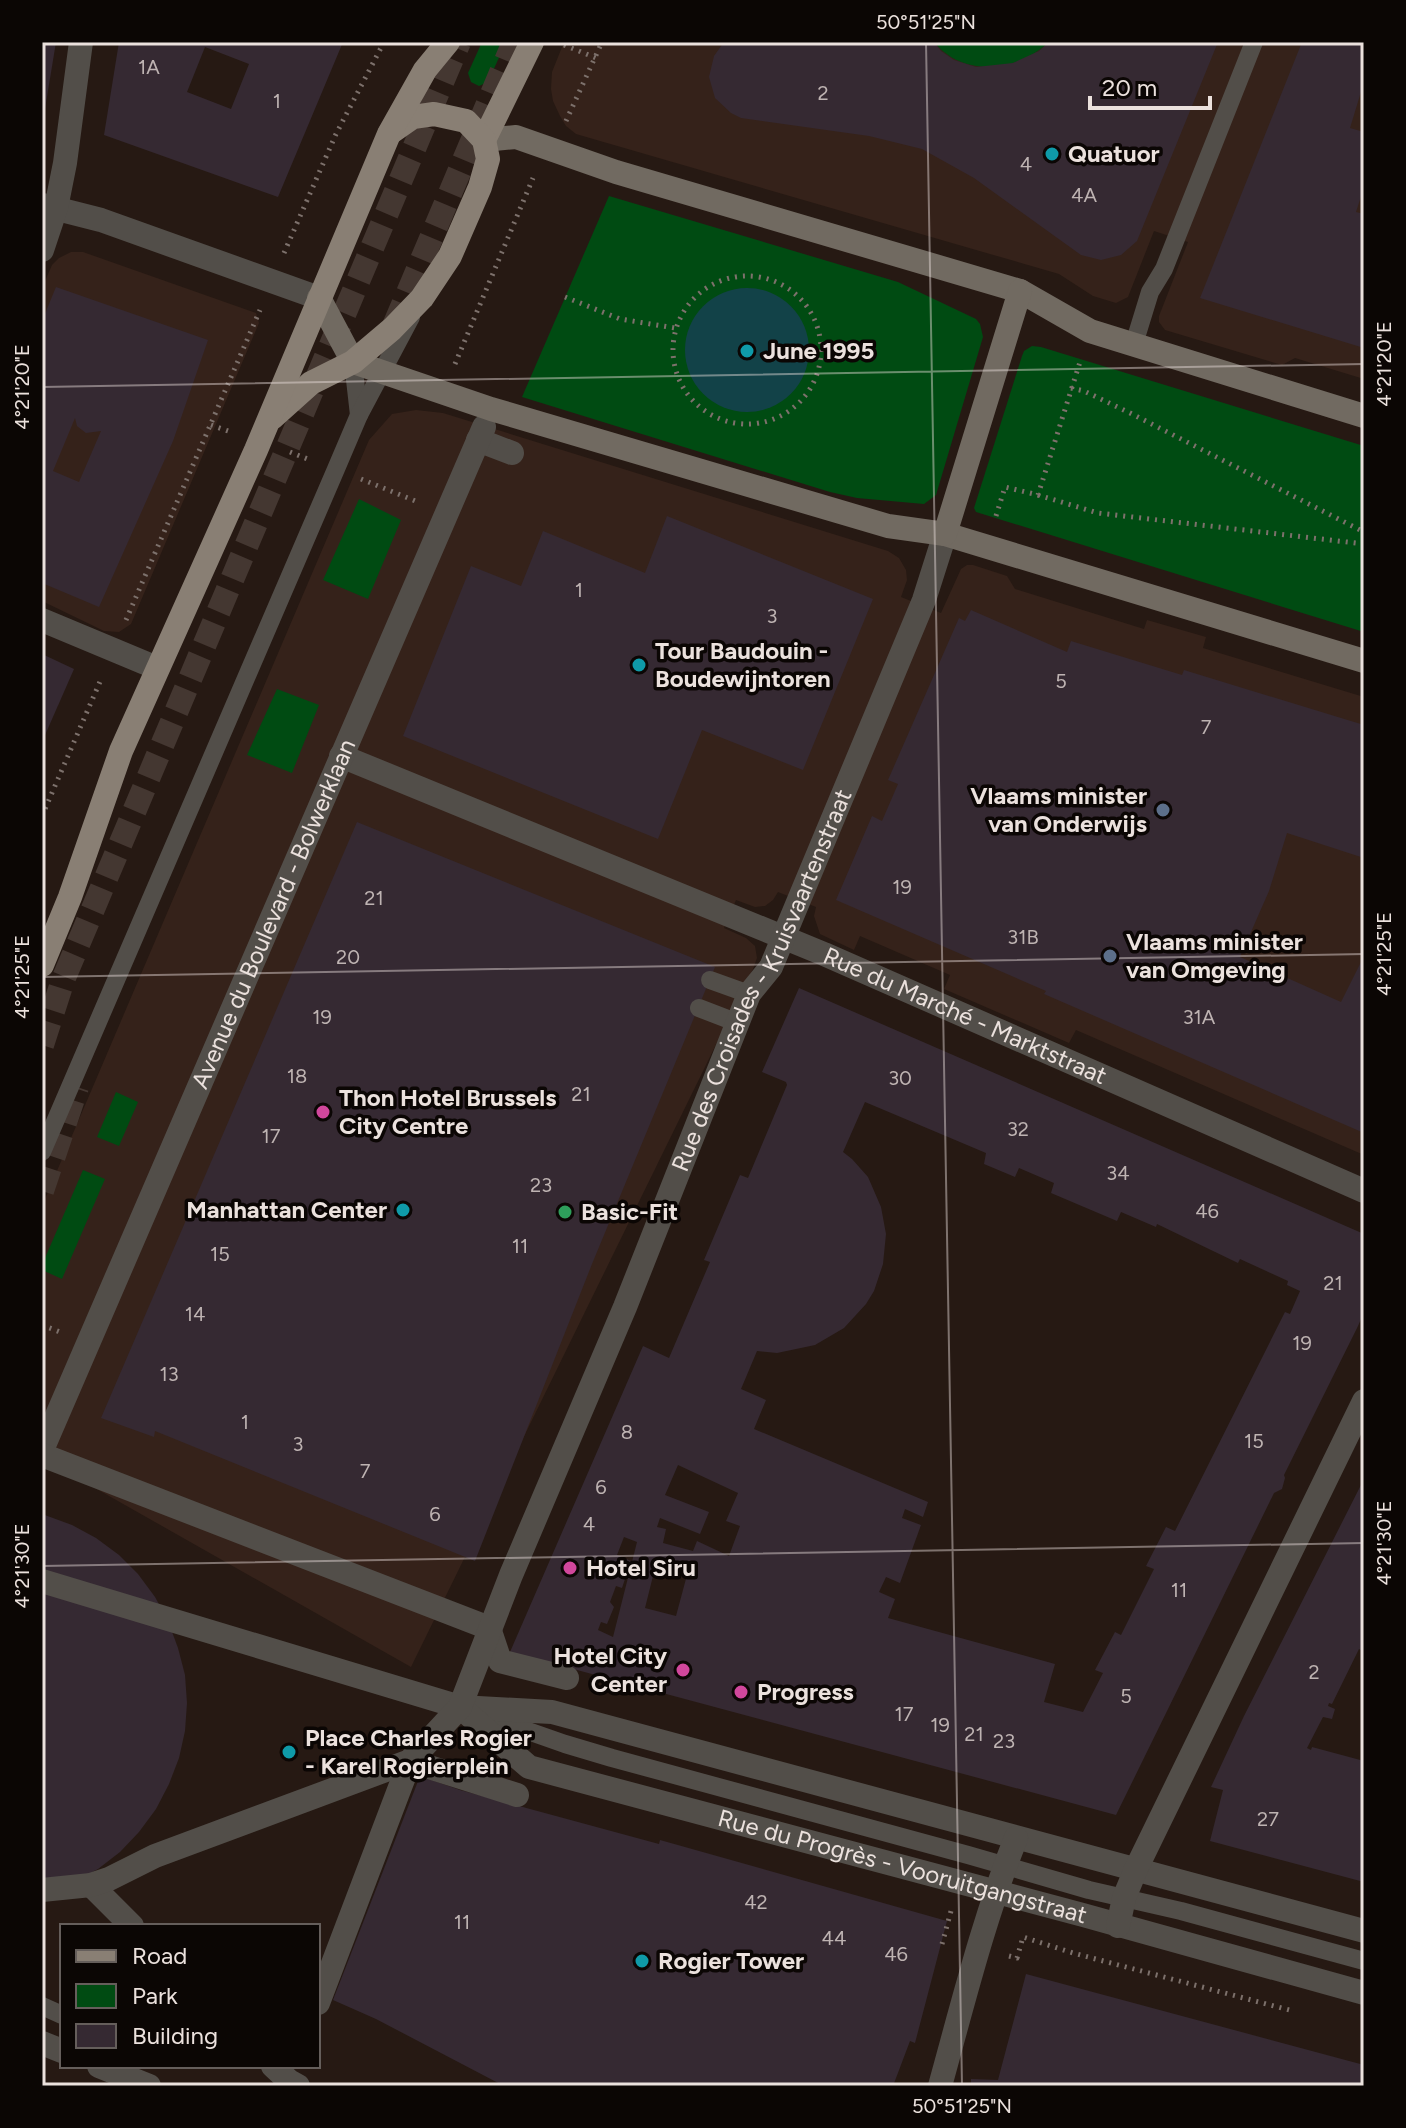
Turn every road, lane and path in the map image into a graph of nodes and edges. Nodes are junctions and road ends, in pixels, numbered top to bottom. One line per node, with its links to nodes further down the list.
1 (81, 42): 12 (street)
2 (384, 42): 14 (path)
3 (448, 42): 9 (main road)
4 (532, 42): 10 (main road)
5 (556, 42): 8 (path)
6 (602, 42): 8 (path)
7 (1254, 42): 20 (lane)
8 (596, 58): 11 (path)
9 (389, 134): 10 (main road); 17 (main road)
10 (484, 140): 11 (street); 18 (main road)
11 (552, 149): 15 (street); 25 (path)
12 (49, 206): 13 (street); 14 (street)
13 (42, 250)
14 (273, 280): 17 (street); 38 (path)
15 (1020, 291): 20 (street); 35 (street, Rue des Croisades - Kruisvaartenstraat)
16 (565, 297): 19 (path)
17 (319, 298): 21 (street); 28 (main road)
18 (422, 298): 21 (main road); 23 (lane)
19 (675, 328): 19 (path)
20 (1134, 344): 27 (street)
21 (353, 362): 23 (street); 26 (lane); 28 (main road)
22 (1080, 362): 24 (path)
23 (382, 373): 25 (street); 26 (lane)
24 (1071, 388): 31 (path); 34 (path)
25 (442, 393): 35 (street)
26 (359, 415): 49 (lane)
27 (1364, 416)
28 (268, 422): 40 (main road)
29 (512, 453): 32 (street, Avenue du Boulevard - Bolwerklaan)
30 (355, 477): 32 (path)
31 (1038, 495): 33 (path); 36 (path)
32 (452, 501): 41 (street, Avenue du Boulevard - Bolwerklaan)
33 (996, 516)
34 (1364, 532)
35 (945, 534): 39 (street); 43 (street, Rue des Croisades - Kruisvaartenstraat)
36 (1364, 544)
37 (42, 620): 38 (street)
38 (113, 650): 40 (street); 42 (path)
39 (1364, 661)
40 (157, 668): 44 (main road)
41 (341, 756): 43 (street, Rue du Marché - Marktstraat); 52 (street, Avenue du Boulevard - Bolwerklaan)
42 (42, 816)
43 (784, 938): 46 (street, Rue des Croisades - Kruisvaartenstraat); 50 (street, Rue du Marché - Marktstraat)
44 (42, 965)
45 (710, 980): 46 (lane)
46 (749, 994): 48 (street, Rue des Croisades - Kruisvaartenstraat)
47 (699, 1008): 48 (lane)
48 (738, 1023): 54 (street, Rue des Croisades - Kruisvaartenstraat)
49 (42, 1152)
50 (1364, 1191)
51 (1364, 1401): 61 (street)
52 (42, 1452): 54 (street)
53 (42, 1581): 56 (street)
54 (489, 1628): 55 (street); 56 (street, Rue des Croisades - Kruisvaartenstraat)
55 (567, 1678)
56 (460, 1707): 57 (street); 59 (street); 60 (lane, Rue du Progrès - Vooruitgangstraat); 64 (street, Rue du Progrès - Vooruitgangstraat)
57 (410, 1761): 58 (street); 62 (street); 72 (street)
58 (517, 1795)
59 (1016, 1838): 60 (street); 61 (street)
60 (1005, 1865): 64 (street); 65 (lane, Rue du Progrès - Vooruitgangstraat)
61 (1136, 1869): 65 (street); 68 (street)
62 (91, 1885): 63 (street); 66 (street)
63 (42, 1890)
64 (995, 1893): 67 (street, Rue du Progrès - Vooruitgangstraat); 76 (street)
65 (1124, 1898): 67 (street); 70 (lane, Rue du Progrès - Vooruitgangstraat)
66 (130, 1924)
67 (1118, 1926): 71 (street, Rue du Progrès - Vooruitgangstraat)
68 (1364, 1931)
69 (1005, 1955): 73 (path)
70 (1364, 1961)
71 (1364, 1993)
72 (320, 1998)
73 (1302, 2013)
74 (104, 2068): 75 (street)
75 (149, 2086)
76 (940, 2086)

